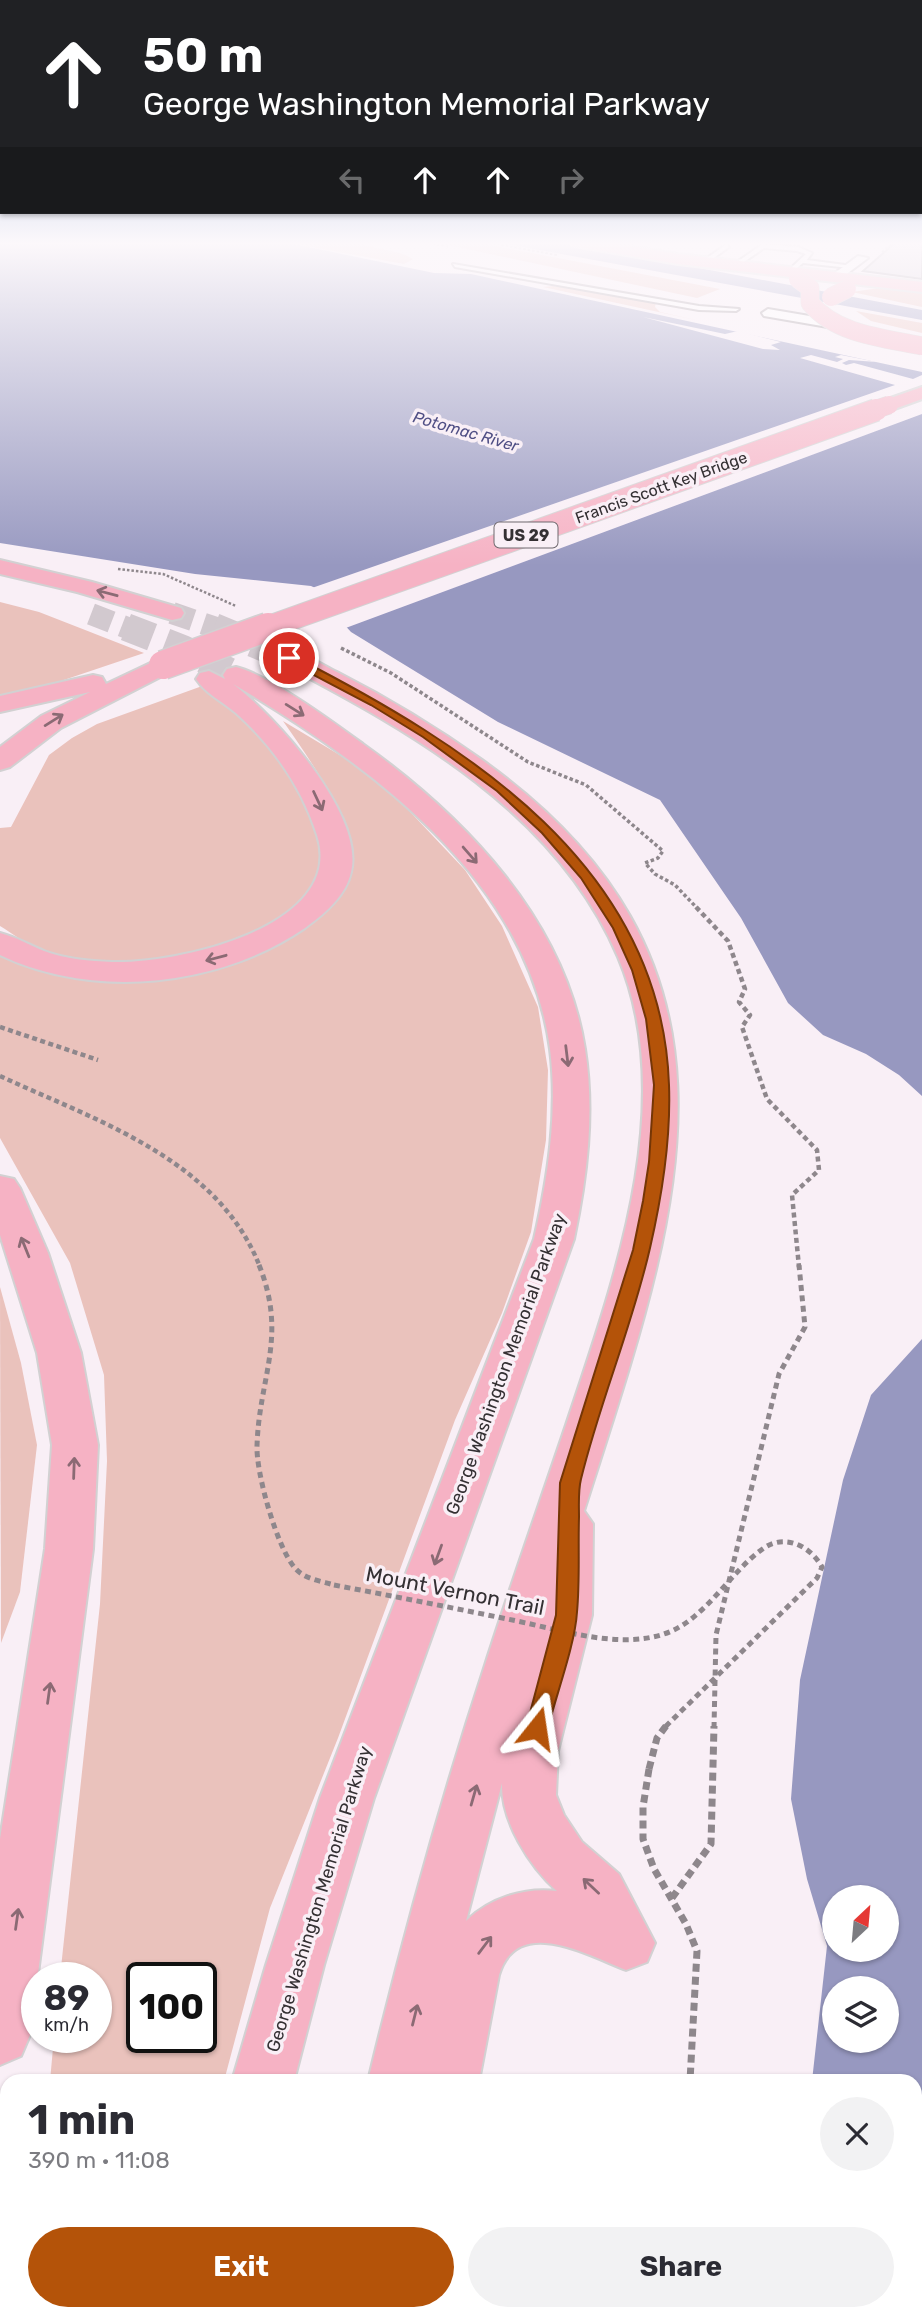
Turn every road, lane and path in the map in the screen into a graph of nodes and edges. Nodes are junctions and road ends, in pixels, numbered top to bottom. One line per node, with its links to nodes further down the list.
1 (922, 393): 7 (highway, Francis Scott Key Bridge / US 29, bridge)
2 (0, 568): 5 (highway, one-way to 2)
3 (0, 589): 4 (highway)
4 (72, 608)
5 (172, 613)
6 (289, 658): 16 (highway)
7 (163, 665): 8 (highway, US 29); 9 (highway, US 29, one-way to 7)
8 (0, 704)
9 (5, 756): 10 (highway)
10 (0, 782)
11 (0, 943): 18 (highway, George Washington Memorial Parkway)
12 (0, 1027): 13 (path)
13 (98, 1060)
14 (0, 1076): 21 (path, Mount Vernon Trail, bridge)
15 (0, 1188): 17 (highway, one-way to 15)
16 (570, 1483): 19 (highway, one-way to 16); 20 (highway, one-way to 16)
17 (0, 2035)
18 (264, 2074)
19 (401, 2074)
20 (450, 2074)
21 (690, 2074)

